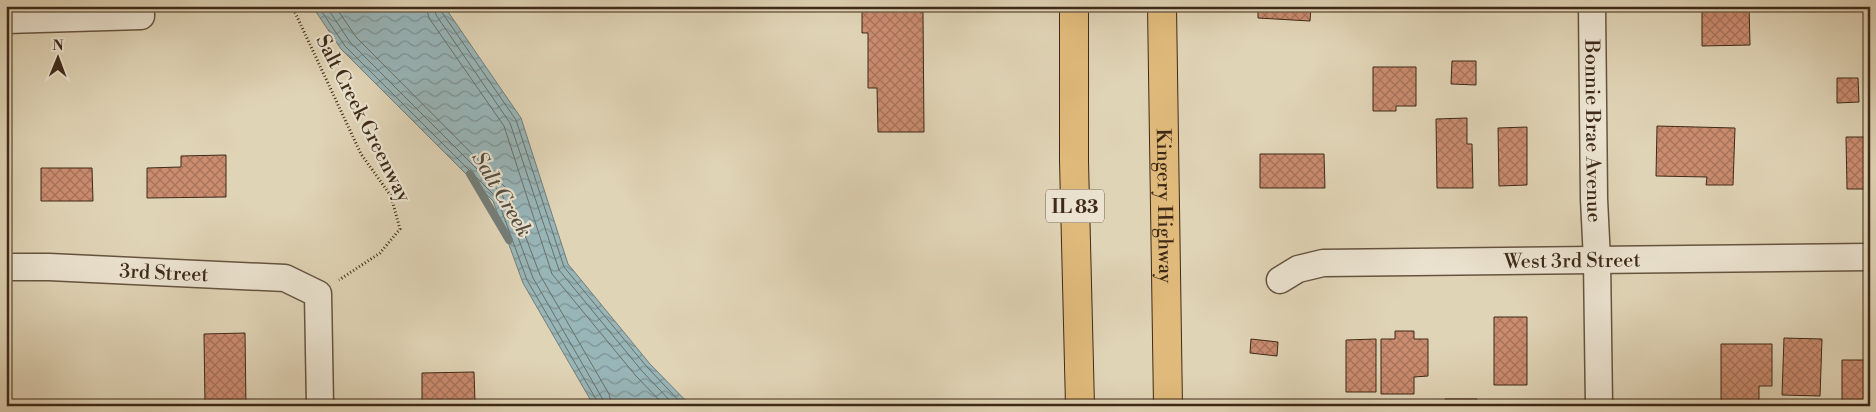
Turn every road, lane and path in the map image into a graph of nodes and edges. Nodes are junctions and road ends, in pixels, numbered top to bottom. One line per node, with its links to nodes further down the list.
1 (141, 6): 6 (street)
2 (292, 6): 11 (path, Salt Creek Greenway)
3 (1074, 6): 13 (highway, IL 83)
4 (1162, 6): 14 (highway, Kingery Highway)
5 (1592, 6): 8 (street, Bonnie Brae Avenue)
6 (6, 20)
7 (1870, 257): 8 (street, West 3rd Street)
8 (1597, 260): 10 (street, West 3rd Street); 15 (street, Bonnie Brae Avenue)
9 (6, 267): 11 (street, 3rd Street)
10 (1280, 280)
11 (318, 294): 12 (street)
12 (320, 406)
13 (1080, 406)
14 (1168, 406)
15 (1599, 406)

